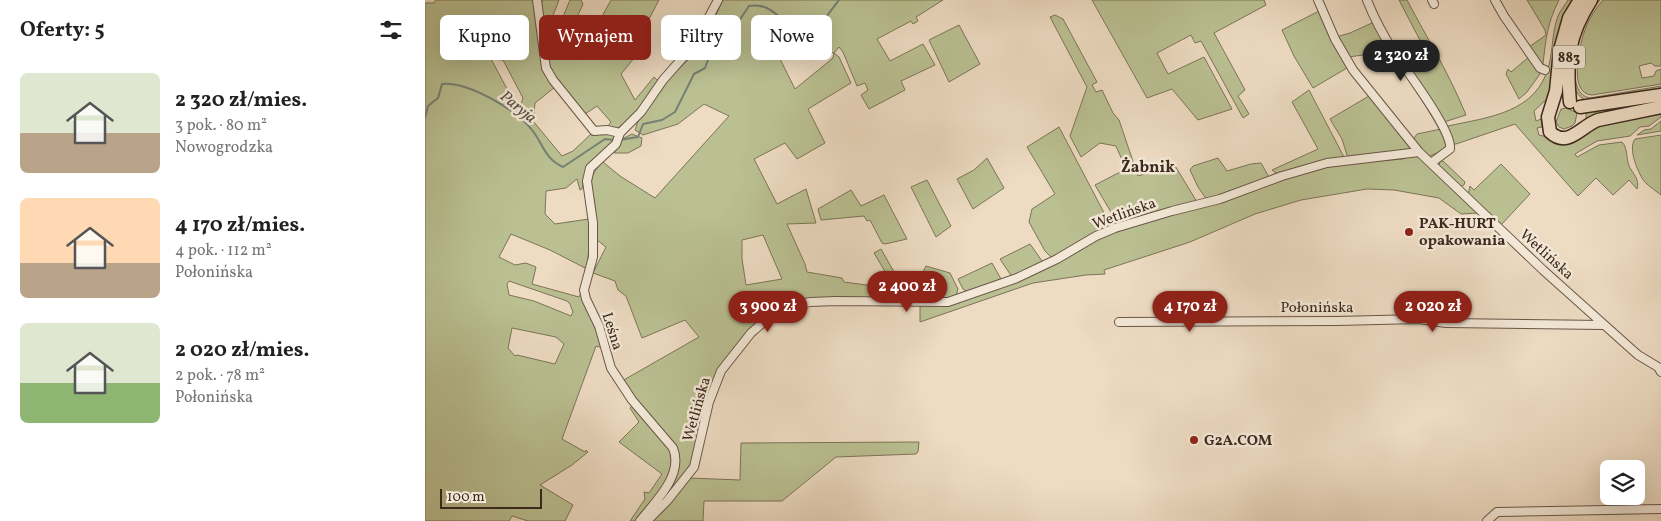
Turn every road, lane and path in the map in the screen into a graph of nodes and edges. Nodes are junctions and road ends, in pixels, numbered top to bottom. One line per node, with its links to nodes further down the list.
1 (537, 0): 14 (street)
2 (718, 0): 14 (street, Leśna)
3 (1318, 0): 15 (street)
4 (1367, 0): 16 (street)
5 (1495, 0): 8 (street)
6 (1580, 0): 10 (highway, 883)
7 (1591, 0): 11 (highway, 883)
8 (1545, 70)
9 (1661, 95): 11 (highway)
10 (1553, 104): 11 (highway); 13 (highway, 883)
11 (1575, 104): 13 (highway, 883)
12 (1661, 107): 13 (highway, 883)
13 (1580, 131)
14 (620, 134): 21 (street, Leśna)
15 (1419, 152): 16 (street, Wetlińska); 22 (street, Wetlińska)
16 (1431, 163): 18 (street, Wetlińska)
17 (1119, 322): 18 (street, Połonińska)
18 (1604, 325): 19 (street, Wetlińska)
19 (1660, 369)
20 (1661, 509): 23 (street)
21 (640, 521)
22 (647, 521)
23 (1487, 521)

